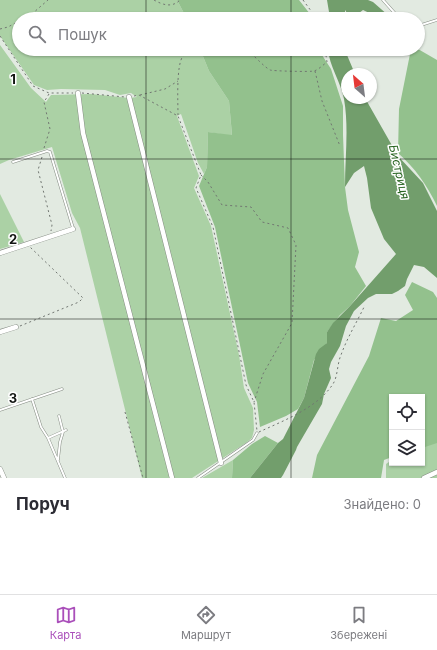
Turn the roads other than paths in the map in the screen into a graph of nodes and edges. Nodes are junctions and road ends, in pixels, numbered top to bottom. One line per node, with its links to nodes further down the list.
1 (383, 0): 2 (lane)
2 (394, 12)
3 (437, 20): 4 (lane)
4 (425, 24)
5 (78, 93): 25 (street)
6 (129, 97): 20 (street)
7 (13, 162): 8 (lane)
8 (73, 229): 9 (street)
9 (0, 253)
10 (16, 327): 11 (street)
11 (0, 332)
12 (62, 389): 13 (lane)
13 (32, 399): 14 (lane); 18 (lane)
14 (0, 410)
15 (59, 416): 16 (lane)
16 (65, 431): 18 (lane); 19 (lane)
17 (257, 433): 20 (lane)
18 (48, 438): 19 (lane)
19 (58, 461): 24 (lane)
20 (222, 463): 26 (lane)
21 (0, 469): 23 (street)
22 (437, 472): 27 (street)
23 (4, 478)
24 (65, 478)
25 (172, 478)
26 (198, 478)
27 (424, 478)

